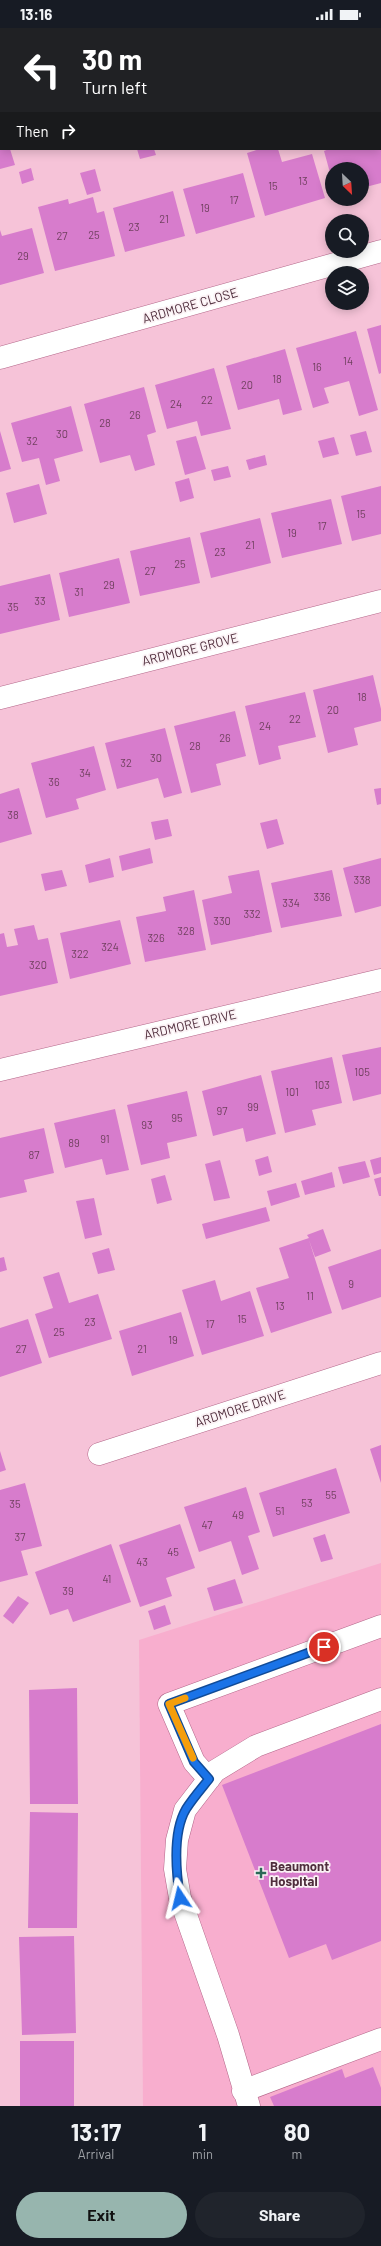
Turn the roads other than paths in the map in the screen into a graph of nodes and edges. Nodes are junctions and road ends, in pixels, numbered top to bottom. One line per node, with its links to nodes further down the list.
1 (381, 251): 2 (street, ARDMORE CLOSE)
2 (0, 358)
3 (381, 601): 4 (street, ARDMORE GROVE)
4 (0, 698)
5 (381, 980): 6 (street, ARDMORE DRIVE)
6 (0, 1070)
7 (381, 1363): 8 (street, ARDMORE DRIVE)
8 (98, 1454)
9 (381, 1626): 11 (street)
10 (381, 1699): 11 (street)
11 (209, 1779): 13 (street)
12 (381, 2039): 13 (street)
13 (246, 2098)

